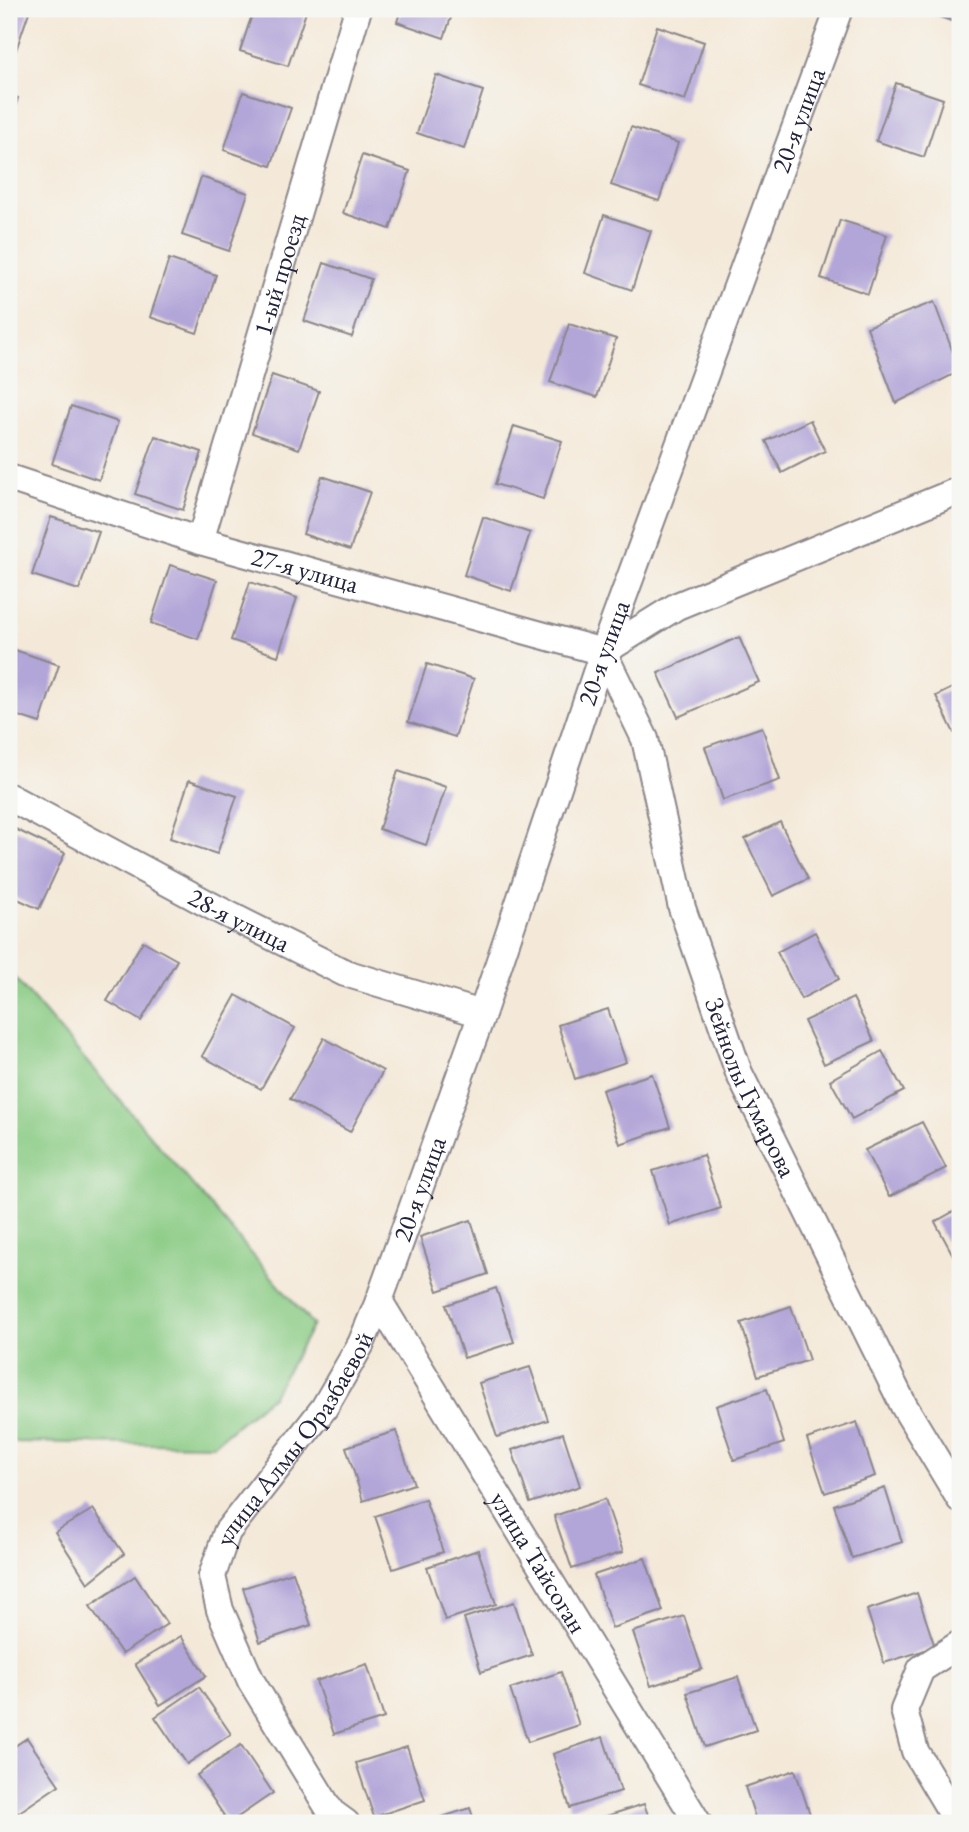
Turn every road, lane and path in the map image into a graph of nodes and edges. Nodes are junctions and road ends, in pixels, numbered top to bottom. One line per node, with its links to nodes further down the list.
1 (358, 9): 5 (street, 1-ый проезд)
2 (839, 9): 6 (street, 20-я улица)
3 (9, 478): 5 (street, 27-я улица)
4 (960, 490): 6 (street)
5 (200, 541): 6 (street, 27-я улица)
6 (603, 652): 8 (street, 20-я улица); 10 (street, Зейнолы Гумарова)
7 (9, 797): 8 (street, 28-я улица)
8 (482, 1014): 9 (street, 20-я улица)
9 (379, 1301): 12 (street, улица Алмы Оразбаевой); 13 (street, улица Тайсоган)
10 (960, 1499)
11 (960, 1644): 14 (street)
12 (329, 1820)
13 (698, 1823)
14 (958, 1823)

